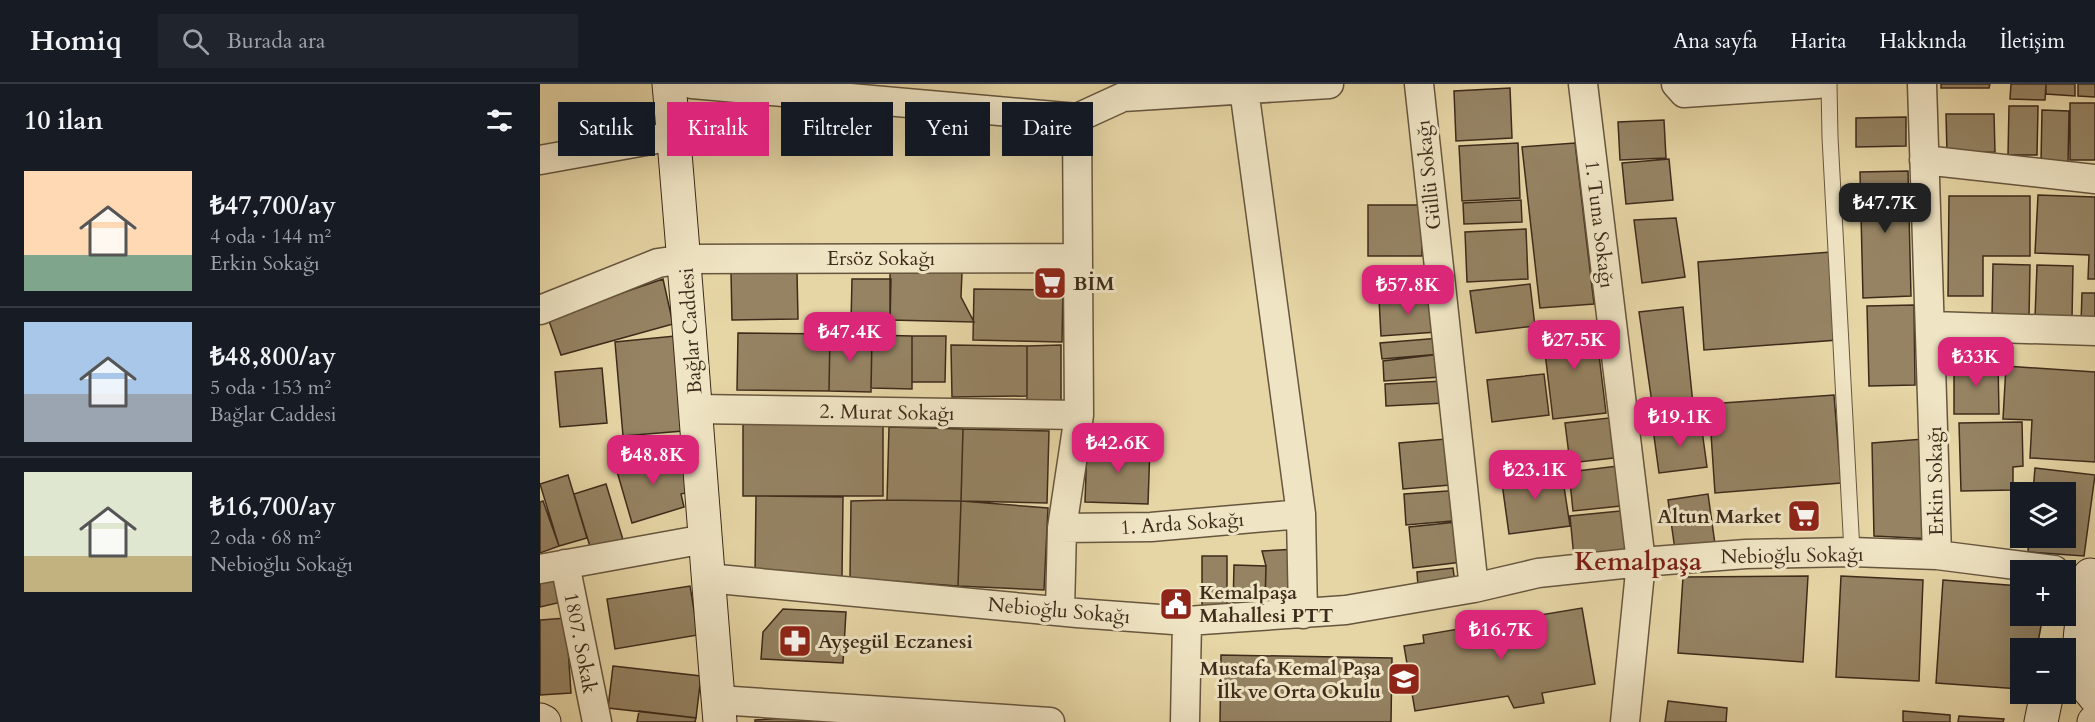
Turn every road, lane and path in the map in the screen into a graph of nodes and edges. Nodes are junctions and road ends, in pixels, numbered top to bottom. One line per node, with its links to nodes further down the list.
1 (669, 84): 11 (street, Bağlar Caddesi)
2 (692, 84): 12 (street)
3 (1329, 84): 10 (street)
4 (1419, 84): 37 (street, Güllü Sokağı)
5 (1583, 84): 32 (street, 1. Tuna Sokağı)
6 (1676, 84): 7 (street)
7 (1818, 84)
8 (1829, 84): 30 (lane)
9 (1922, 84): 18 (street, Erkin Sokağı)
10 (1244, 89): 13 (street); 27 (street)
11 (670, 102)
12 (1002, 111)
13 (1093, 111)
14 (667, 137): 17 (street)
15 (675, 156): 21 (street, Bağlar Caddesi)
16 (1077, 156): 20 (street)
17 (540, 160)
18 (1924, 160): 19 (street); 23 (street, Erkin Sokağı)
19 (2095, 179)
20 (1078, 258): 21 (street, Ersöz Sokağı); 26 (street)
21 (685, 259): 22 (street, Ersöz Sokağı); 25 (street, Bağlar Caddesi)
22 (540, 310)
23 (1931, 326): 24 (street); 31 (street, Erkin Sokağı)
24 (2095, 331)
25 (696, 409): 26 (street, 2. Murat Sokağı); 29 (street, Bağlar Caddesi)
26 (1079, 415): 28 (street)
27 (1301, 514): 28 (street, 1. Arda Sokağı); 39 (street)
28 (1062, 528): 38 (street)
29 (705, 539): 34 (street); 36 (street, Bağlar Caddesi)
30 (1852, 552): 31 (street, Nebioğlu Sokağı); 32 (street, Nebioğlu Sokağı)
31 (1937, 555): 33 (street, Nebioğlu Sokağı)
32 (1641, 562): 37 (street, Nebioğlu Sokağı); 50 (street, 1. Tuna Sokağı)
33 (2010, 564)
34 (553, 567): 47 (street, 1807. Sokak)
35 (2086, 569): 41 (street); 42 (street)
36 (707, 578): 38 (street, Nebioğlu Sokağı); 44 (street, Bağlar Caddesi)
37 (1474, 588): 39 (street, Nebioğlu Sokağı)
38 (1060, 611): 40 (street, Nebioğlu Sokağı)
39 (1303, 614): 40 (street, Nebioğlu Sokağı)
40 (1187, 621): 49 (street)
41 (2060, 638)
42 (2095, 697)
43 (2045, 704): 51 (street)
44 (719, 711): 48 (street)
45 (540, 720): 46 (street)
46 (544, 722)
47 (597, 722)
48 (1050, 722)
49 (1185, 722)
50 (1625, 722)
51 (2041, 722)

